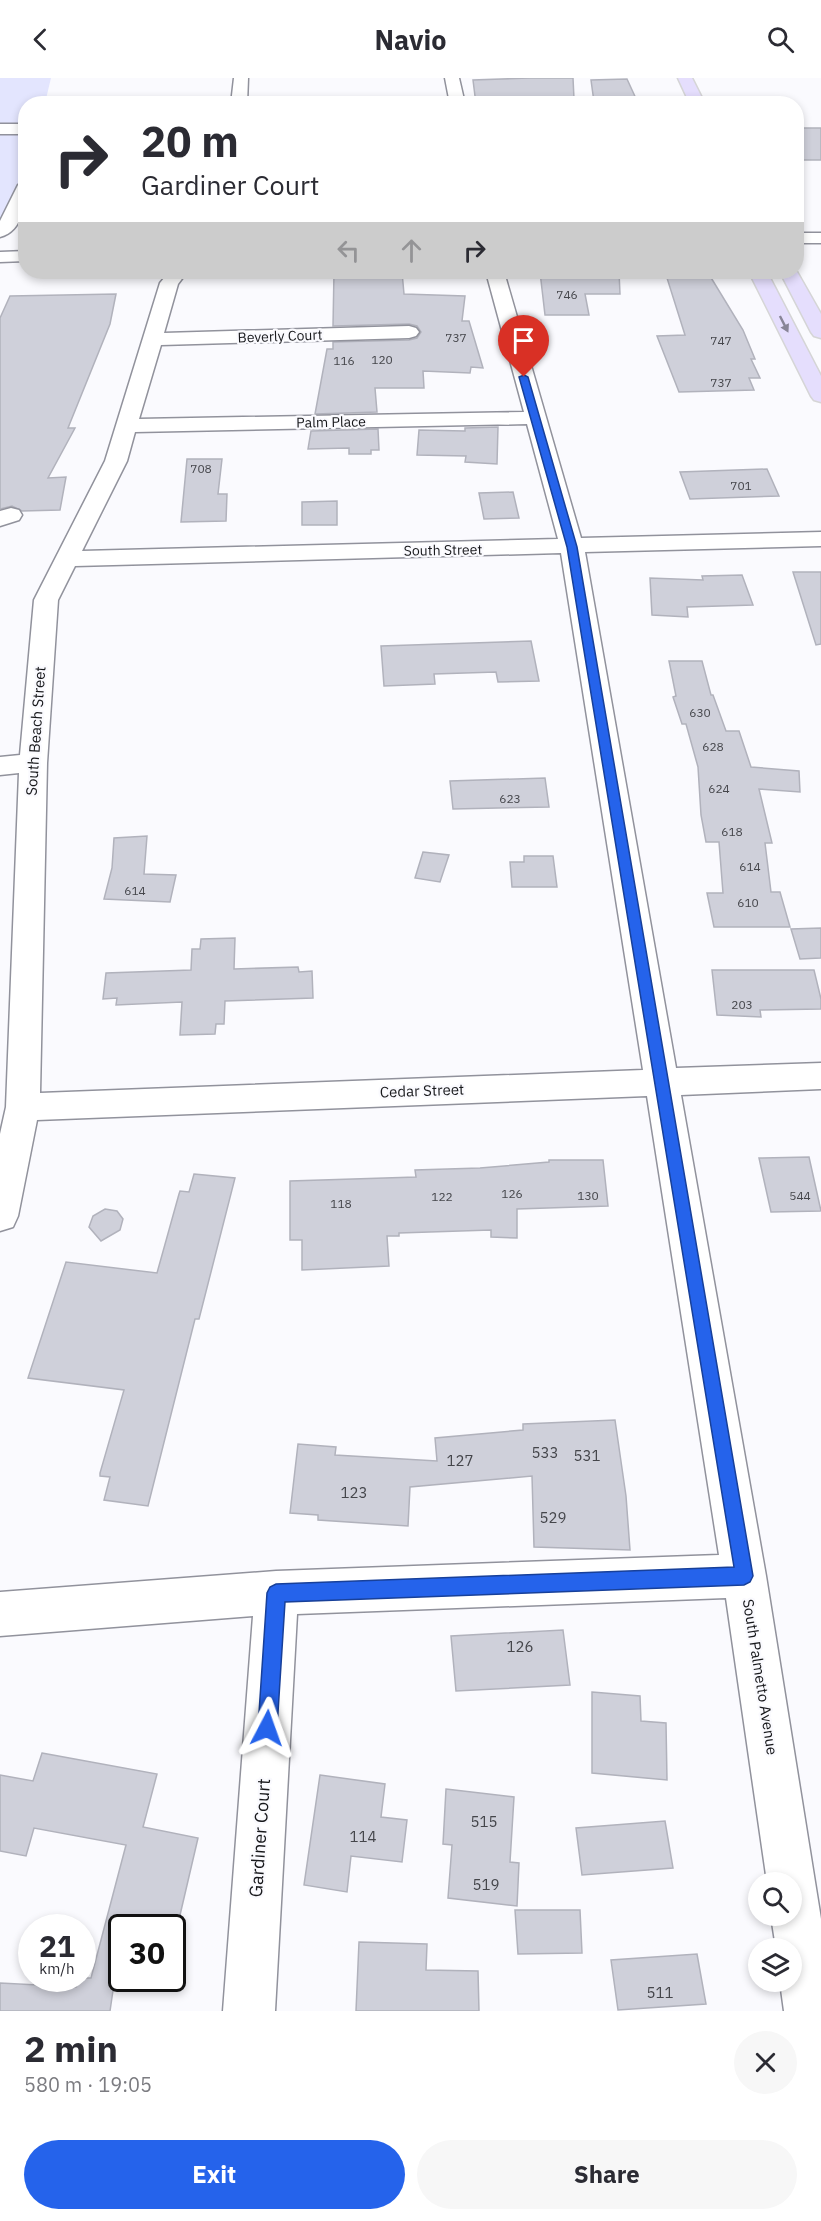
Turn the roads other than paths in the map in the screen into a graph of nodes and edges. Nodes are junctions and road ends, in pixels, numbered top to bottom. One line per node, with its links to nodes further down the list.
1 (241, 78): 4 (street)
2 (452, 78): 5 (street)
3 (684, 79): 6 (main road)
4 (240, 96)
5 (456, 96)
6 (694, 96)
7 (0, 129): 8 (street)
8 (18, 129)
9 (18, 204): 10 (street)
10 (0, 232)
11 (804, 238): 12 (street)
12 (821, 238)
13 (0, 256): 14 (street)
14 (18, 256)
15 (172, 279): 21 (street, South Beach Street)
16 (497, 279): 23 (street, South Palmetto Avenue)
17 (762, 279): 22 (main road, one-way to 22)
18 (793, 279): 20 (main road)
19 (409, 332): 21 (street, Beverly Court)
20 (821, 332)
21 (152, 339): 24 (street, South Beach Street)
22 (821, 396)
23 (534, 418): 24 (street, Palm Place); 26 (street, South Palmetto Avenue)
24 (127, 426): 27 (street, South Beach Street)
25 (821, 539): 26 (street, South Street)
26 (572, 547): 27 (street, South Street); 31 (street, South Palmetto Avenue)
27 (65, 559): 28 (street, South Beach Street)
28 (33, 763): 29 (street); 32 (street, South Beach Street)
29 (0, 766)
30 (821, 1076): 31 (street, Cedar Street)
31 (662, 1083): 32 (street, Cedar Street); 34 (street, South Palmetto Avenue)
32 (23, 1107): 33 (street, South Beach Street)
33 (0, 1216)
34 (744, 1576): 35 (street); 37 (street, South Palmetto Avenue)
35 (276, 1593): 36 (street); 39 (street, Gardiner Court)
36 (0, 1614)
37 (789, 1872)
38 (797, 1926): 40 (street)
39 (249, 2011)
40 (810, 2011)

